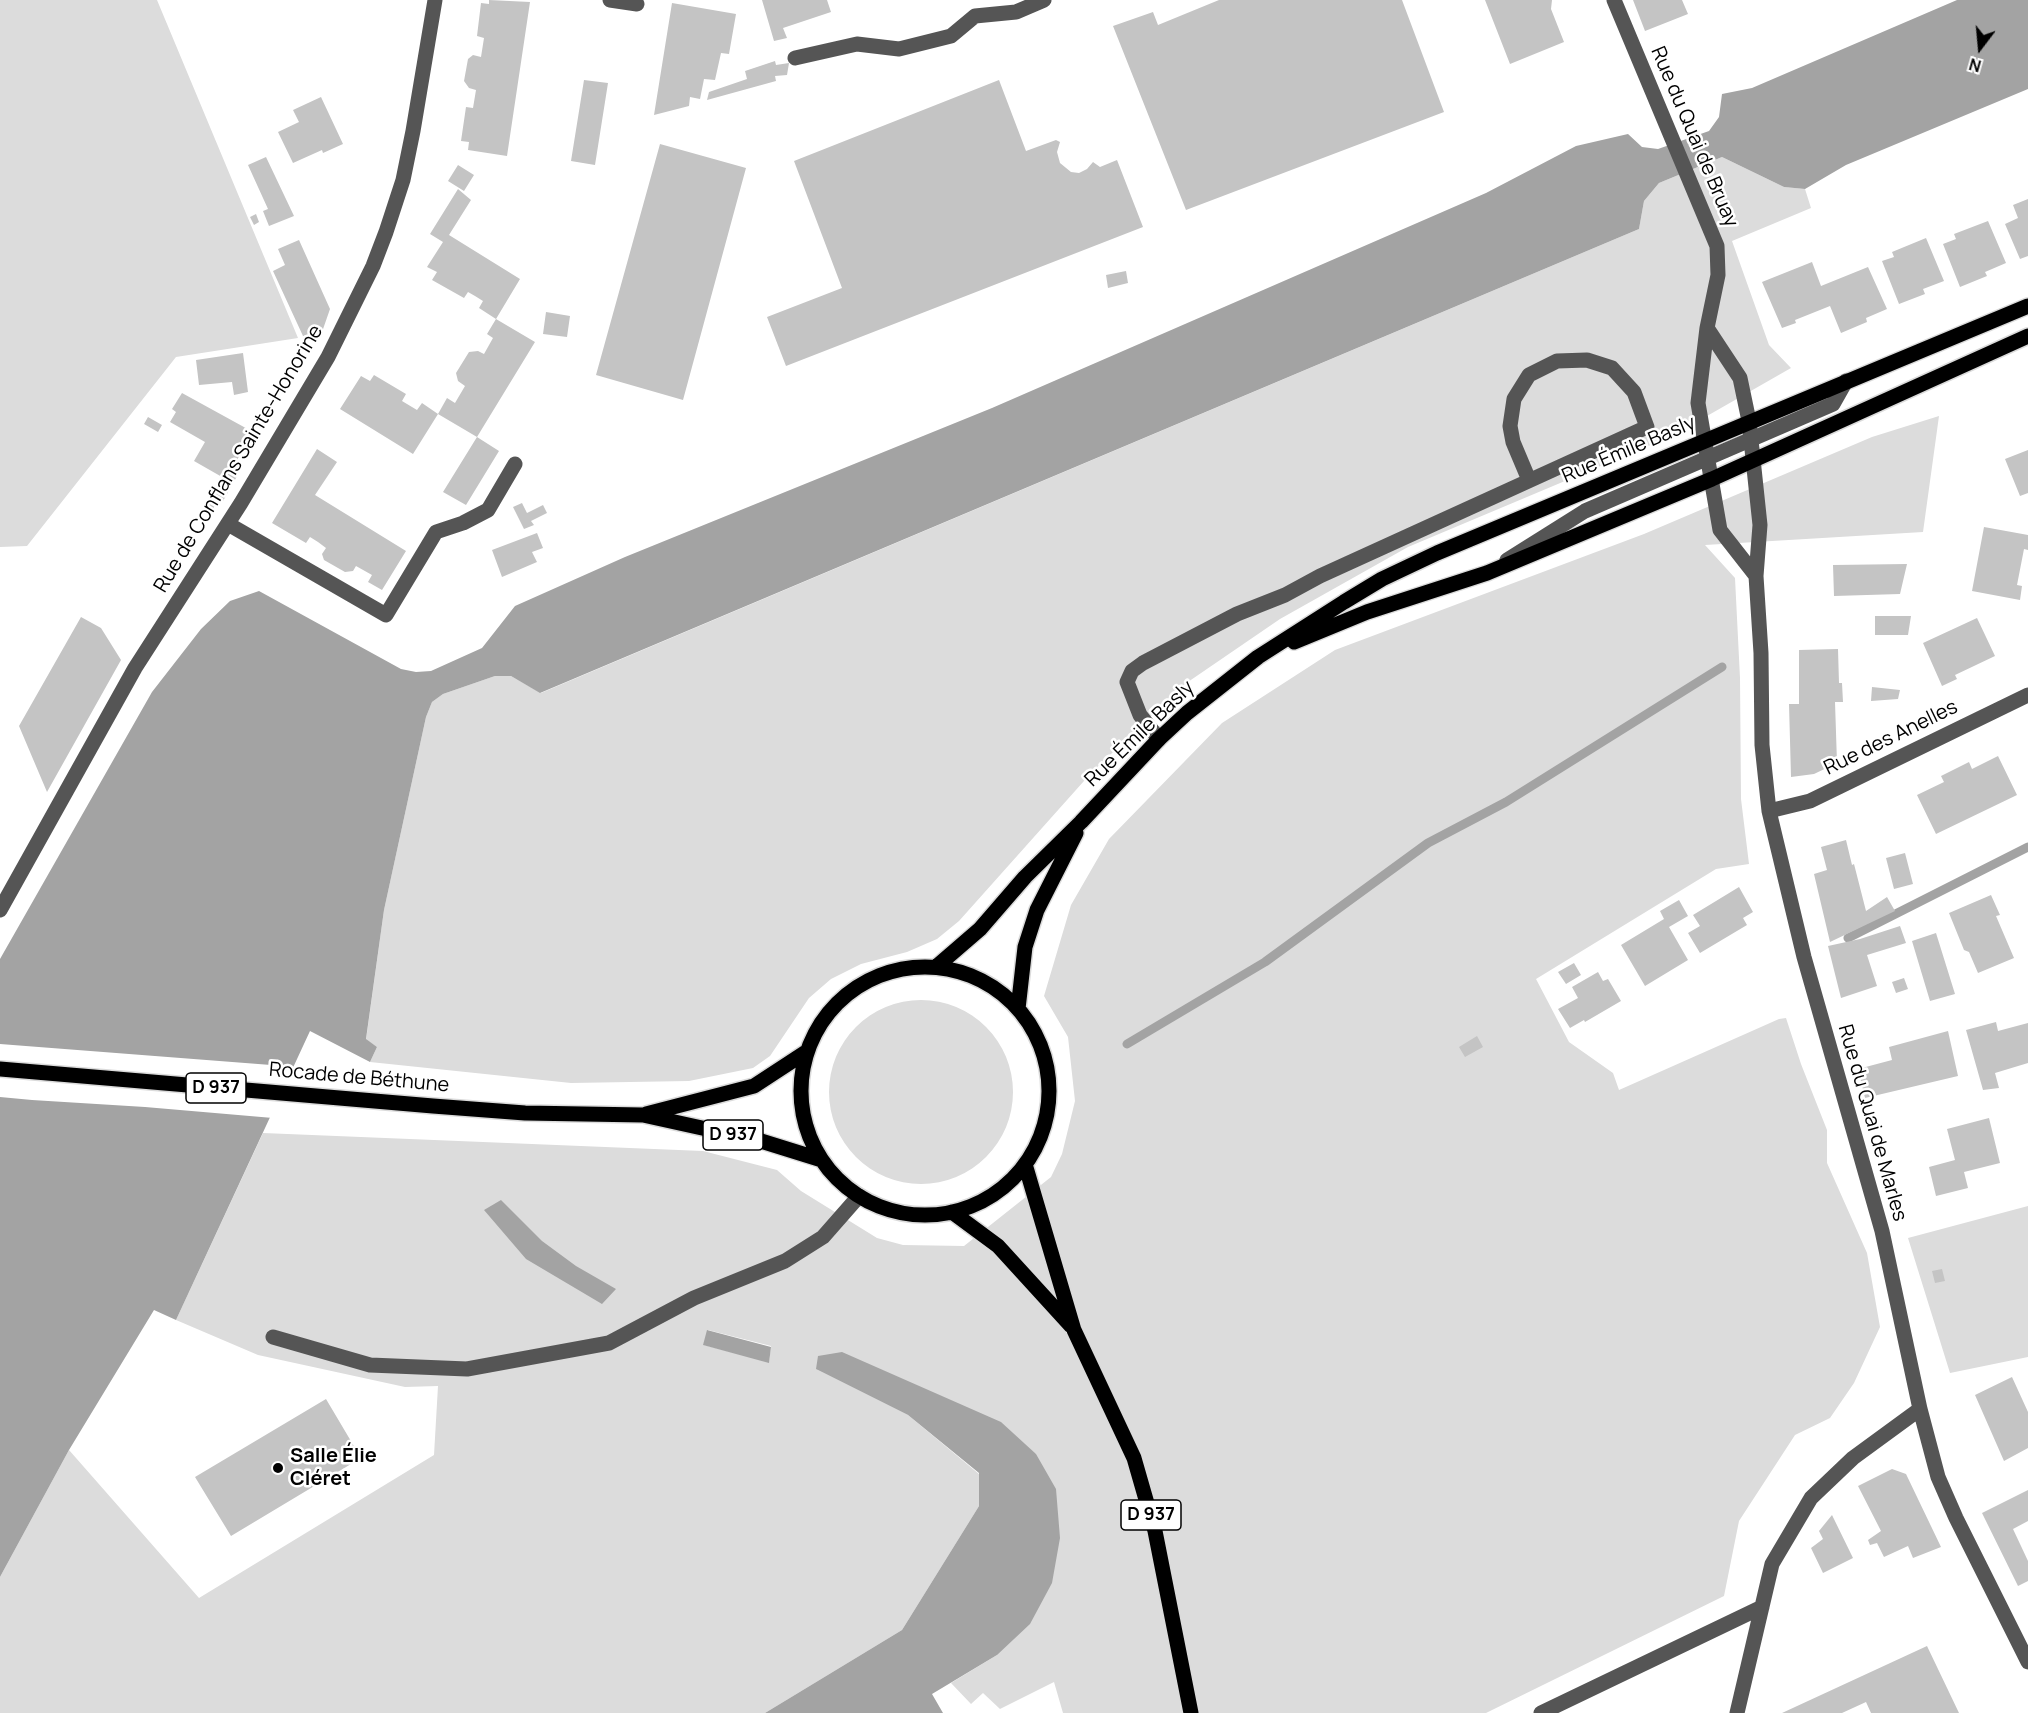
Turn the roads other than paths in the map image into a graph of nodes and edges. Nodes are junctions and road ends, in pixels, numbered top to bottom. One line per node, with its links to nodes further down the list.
1 (435, 0): 20 (street, Rue de Conflans Sainte-Honorine)
2 (610, 0): 5 (street)
3 (1044, 0): 6 (street)
4 (1614, 0): 8 (street, Rue du Quai de Bruay)
5 (637, 4)
6 (795, 58)
7 (2028, 306): 10 (main road, Rue Émile Basly)
8 (1707, 328): 11 (street); 13 (street, Rue du Quai de Bruay)
9 (2028, 336): 16 (main road, Rue Émile Basly)
10 (1846, 381): 11 (main road, Rue Émile Basly); 12 (street)
11 (1749, 421): 12 (street); 13 (main road, Rue Émile Basly); 14 (street)
12 (1752, 439): 14 (street); 16 (street)
13 (1705, 441): 15 (street, Rue du Quai de Bruay); 23 (main road, Rue Émile Basly)
14 (1732, 447): 15 (street); 18 (street)
15 (1708, 459): 18 (street, Rue du Quai de Bruay); 21 (street)
16 (1754, 459): 18 (main road, Rue Émile Basly); 22 (street)
17 (515, 464): 20 (street)
18 (1712, 479): 21 (main road, Rue Émile Basly); 22 (street)
19 (1529, 480): 19 (street); 25 (street)
20 (228, 524): 28 (street, Rue de Conflans Sainte-Honorine)
21 (1487, 573): 23 (main road, Rue Émile Basly)
22 (1756, 576): 26 (street, Rue du Quai de Marles)
23 (1258, 657): 25 (main road, Rue Émile Basly)
24 (2028, 695): 26 (street, Rue des Anelles)
25 (1159, 739): 27 (main road, Rue Émile Basly)
26 (1769, 811): 40 (street, Rue du Quai de Marles)
27 (1081, 822): 29 (main road); 30 (main road)
28 (0, 910)
29 (936, 967): 30 (main road); 31 (main road)
30 (1018, 1010): 35 (main road)
31 (806, 1052): 33 (main road, Rocade de Béthune / D 937); 34 (main road)
32 (0, 1069): 33 (main road, Rocade de Béthune / D 937)
33 (643, 1115): 34 (main road, Rocade de Béthune / D 937)
34 (822, 1160): 36 (main road)
35 (1025, 1164): 37 (main road); 38 (main road, D 937)
36 (859, 1196): 37 (main road); 39 (street)
37 (952, 1212): 38 (main road, D 937)
38 (1074, 1329): 43 (main road, D 937)
39 (273, 1337)
40 (1920, 1409): 41 (street); 42 (street, Rue du Quai de Marles)
41 (1762, 1607): 44 (street); 45 (street)
42 (2028, 1662)
43 (1191, 1713)
44 (1541, 1713)
45 (1737, 1713)

